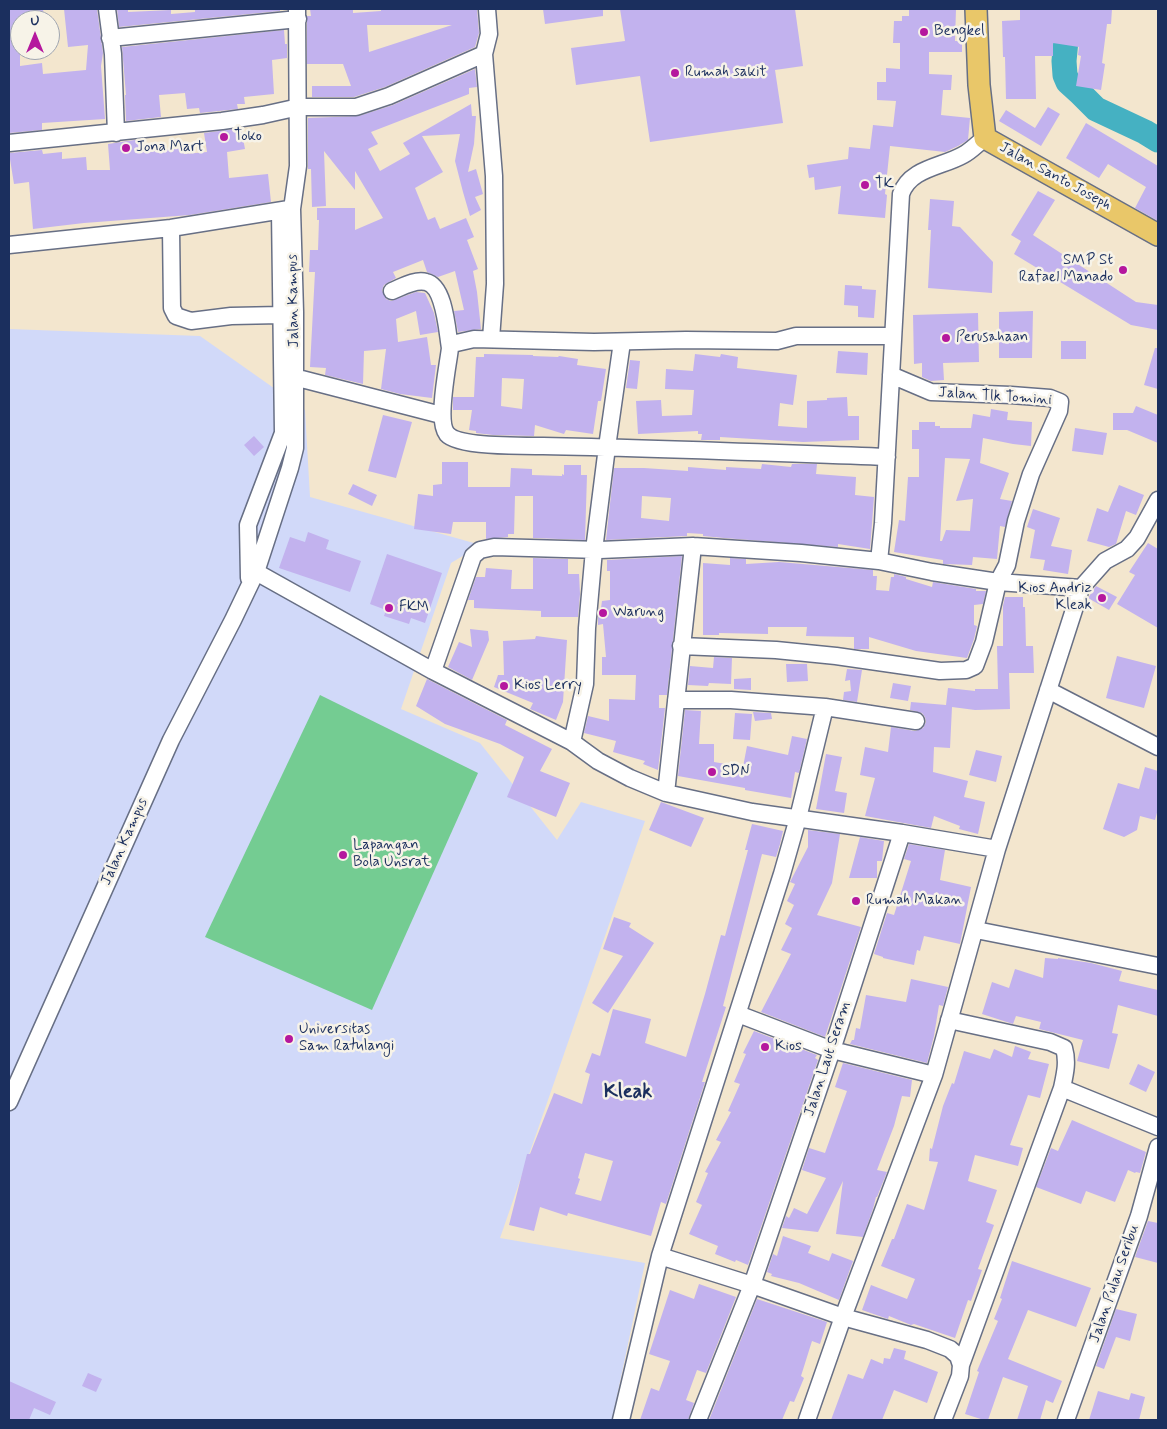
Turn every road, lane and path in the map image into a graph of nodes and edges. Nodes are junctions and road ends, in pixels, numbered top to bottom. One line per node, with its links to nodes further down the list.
1 (107, 9): 5 (street)
2 (488, 9): 6 (street)
3 (976, 9): 9 (main road, Jalan Santo Joseph)
4 (297, 14): 5 (street); 7 (street, Jalan Kampus)
5 (110, 38): 8 (street)
6 (484, 54): 7 (street); 18 (street)
7 (299, 107): 8 (street); 11 (street, Jalan Kampus)
8 (116, 133): 10 (street)
9 (985, 138): 13 (main road, Jalan Santo Joseph); 17 (street)
10 (9, 143)
11 (286, 210): 12 (street); 16 (street, Jalan Kampus); 22 (street, Jalan Kampus)
12 (171, 228): 14 (street); 16 (street)
13 (1158, 235)
14 (9, 246)
15 (392, 291): 20 (street)
16 (280, 316): 31 (street, Jalan Kampus)
17 (893, 336): 19 (street); 21 (street)
18 (490, 339): 19 (street); 20 (street)
19 (622, 342): 24 (street)
20 (450, 348): 23 (street)
21 (891, 376): 25 (street); 32 (street, Jalan Tlk Tomini)
22 (294, 377): 23 (street); 31 (street, Jalan Kampus)
23 (441, 415): 24 (street)
24 (607, 447): 25 (street); 29 (street)
25 (887, 457): 30 (street)
26 (1158, 500): 27 (street)
27 (1153, 524): 33 (street)
28 (693, 546): 29 (street); 30 (street); 34 (street)
29 (594, 550): 35 (street); 40 (street)
30 (879, 561): 32 (street)
31 (252, 579): 35 (street); 53 (street, Jalan Kampus)
32 (998, 582): 33 (street); 34 (street)
33 (1081, 588): 36 (street)
34 (681, 646): 37 (street)
35 (433, 671): 40 (street)
36 (1048, 690): 41 (street); 45 (street)
37 (676, 700): 38 (street); 42 (street)
38 (824, 707): 39 (street); 43 (street)
39 (916, 721)
40 (572, 742): 42 (street)
41 (1158, 747)
42 (666, 793): 43 (street)
43 (798, 818): 44 (street); 48 (street)
44 (902, 833): 45 (street); 50 (street, Jalan Laut Seram)
45 (998, 849): 46 (street)
46 (976, 930): 47 (street); 49 (street)
47 (1158, 966)
48 (738, 1014): 50 (street); 56 (street)
49 (949, 1020): 51 (street); 52 (street)
50 (832, 1050): 51 (street); 57 (street, Jalan Laut Seram)
51 (934, 1075): 58 (street)
52 (1062, 1088): 54 (street); 59 (street)
53 (9, 1102)
54 (1158, 1127)
55 (1158, 1147): 64 (street, Jalan Pulau Seribu)
56 (660, 1256): 57 (street); 60 (street)
57 (752, 1285): 58 (street); 61 (street, Jalan Laut Seram)
58 (843, 1317): 59 (street); 62 (street)
59 (961, 1364): 63 (street)
60 (627, 1419)
61 (698, 1420)
62 (807, 1420)
63 (943, 1420)
64 (1066, 1420)

